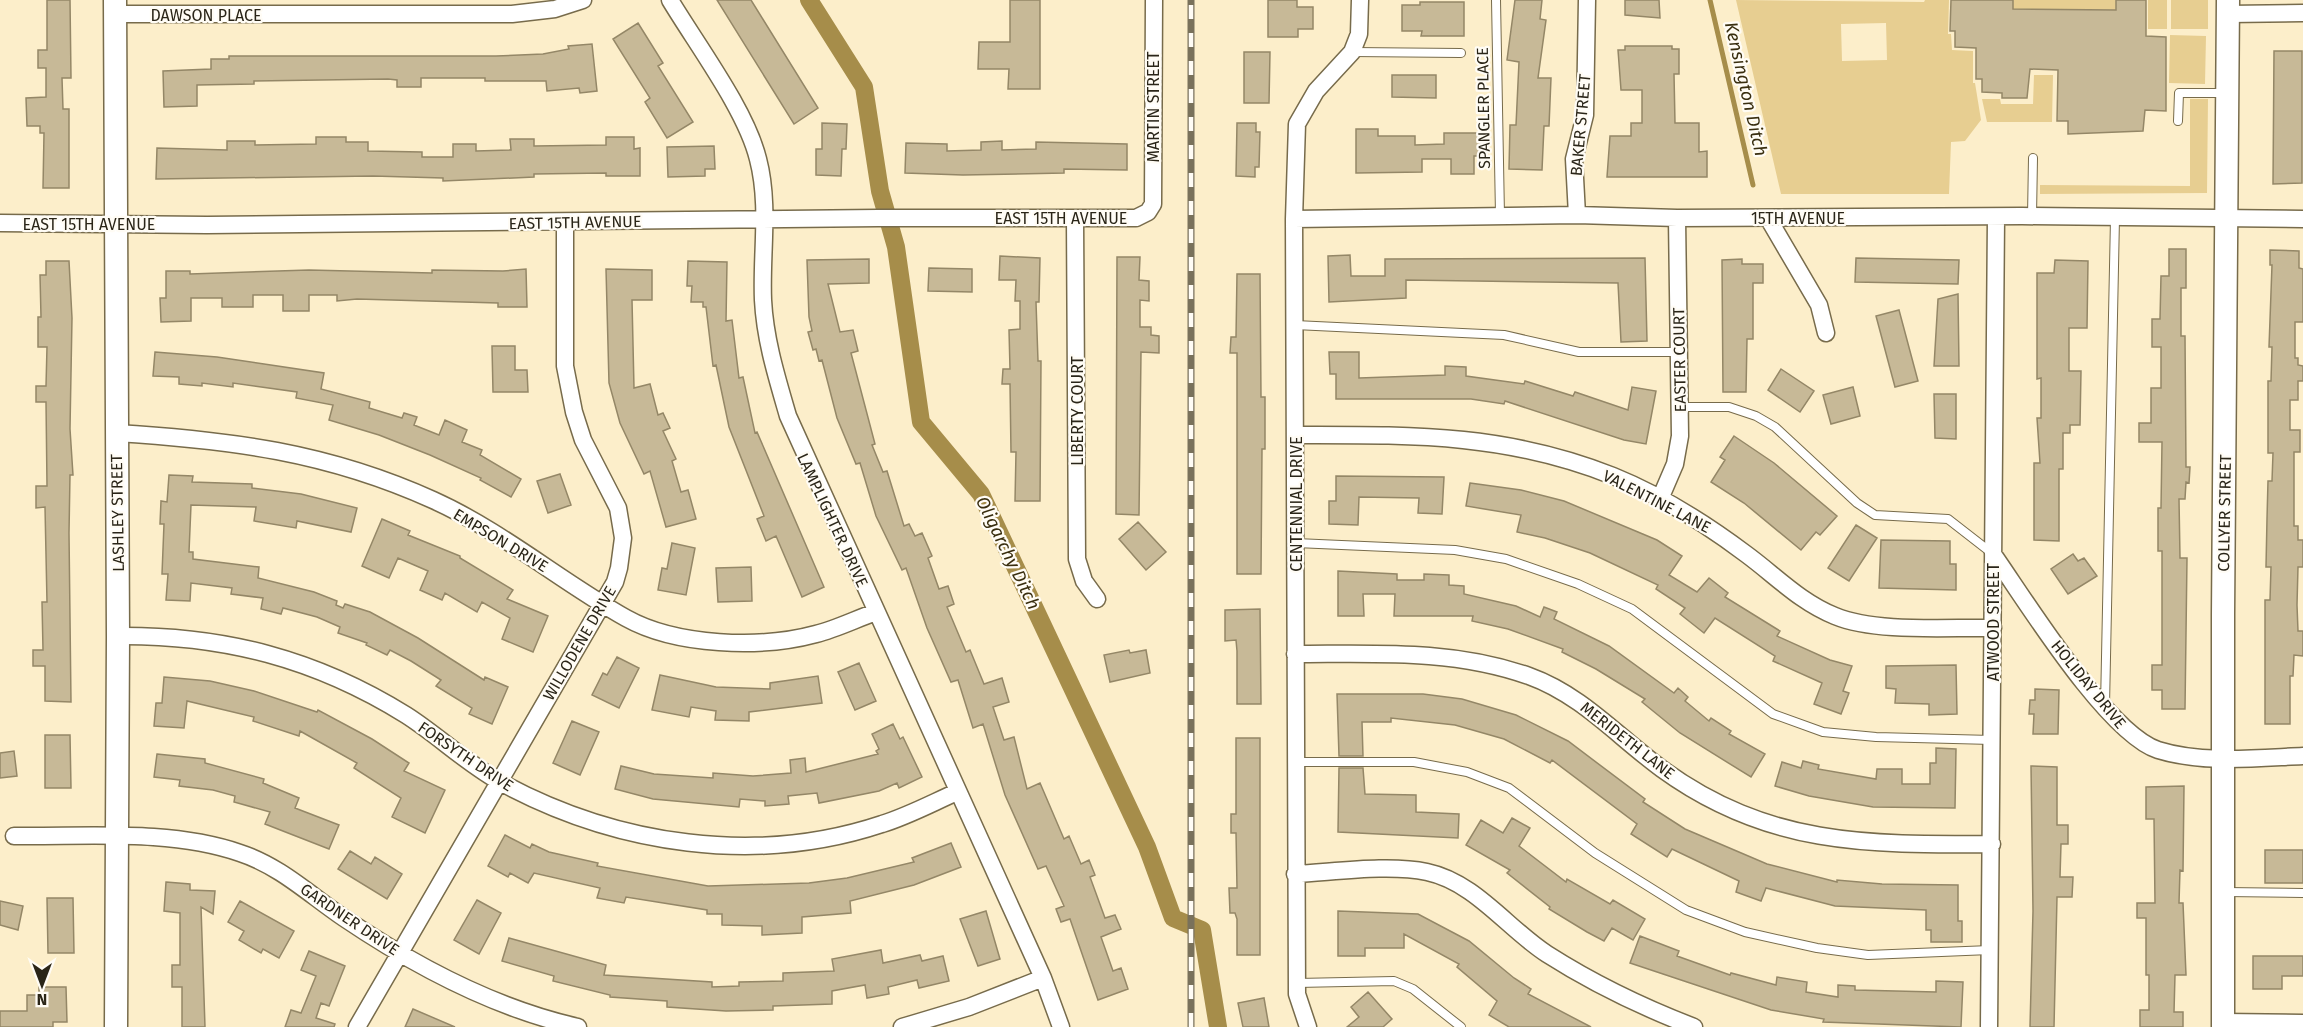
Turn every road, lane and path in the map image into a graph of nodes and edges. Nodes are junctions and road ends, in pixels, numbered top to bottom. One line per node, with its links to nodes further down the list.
1 (583, 0): 7 (street, DAWSON PLACE)
2 (670, 0): 24 (street, LAMPLIGHTER DRIVE)
3 (1154, 0): 15 (street, MARTIN STREET)
4 (1359, 0): 10 (street, CENTENNIAL DRIVE)
5 (1496, 0): 16 (lane, SPANGLER PLACE)
6 (1587, 0): 17 (street, BAKER STREET)
7 (115, 7): 30 (street, LASHLEY STREET)
8 (2228, 7): 9 (street); 12 (street, COLLYER STREET)
9 (2303, 13)
10 (1352, 52): 11 (lane); 25 (street, CENTENNIAL DRIVE)
11 (1461, 53)
12 (2228, 93): 13 (lane); 26 (street, COLLYER STREET)
13 (2178, 122)
14 (2033, 158): 18 (lane)
15 (1148, 212): 19 (street, EAST 15TH AVENUE)
16 (1500, 215): 17 (street, 15TH AVENUE); 25 (street, 15TH AVENUE)
17 (1577, 215): 20 (street, 15TH AVENUE)
18 (2032, 216): 22 (street, 15TH AVENUE); 23 (street, 15TH AVENUE)
19 (1075, 218): 24 (street, EAST 15TH AVENUE); 40 (street, LIBERTY COURT)
20 (1677, 218): 21 (street, 15TH AVENUE); 33 (street, EASTER COURT)
21 (1768, 218): 22 (street, 15TH AVENUE); 32 (street)
22 (1996, 218): 39 (street, ATWOOD STREET)
23 (2115, 218): 26 (street, 15TH AVENUE); 46 (lane)
24 (764, 219): 28 (street, EAST 15TH AVENUE); 42 (street, LAMPLIGHTER DRIVE)
25 (1294, 219): 31 (street, CENTENNIAL DRIVE)
26 (2227, 219): 27 (street, 15TH AVENUE); 49 (street, COLLYER STREET)
27 (2303, 219)
28 (565, 222): 30 (street, EAST 15TH AVENUE); 41 (street, WILLODENE DRIVE)
29 (0, 223): 30 (street, EAST 15TH AVENUE)
30 (116, 224): 35 (street, LASHLEY STREET)
31 (1295, 325): 33 (lane); 36 (street, CENTENNIAL DRIVE)
32 (1826, 333)
33 (1679, 352): 34 (street, EASTER COURT)
34 (1680, 407): 37 (street, EASTER COURT); 39 (lane)
35 (116, 433): 41 (street, EMPSON DRIVE); 44 (street, LASHLEY STREET)
36 (1296, 435): 37 (street, VALENTINE LANE); 38 (street, CENTENNIAL DRIVE)
37 (1660, 499): 43 (street, VALENTINE LANE)
38 (1296, 543): 45 (street, CENTENNIAL DRIVE); 47 (lane)
39 (1993, 554): 43 (street, ATWOOD STREET); 46 (street, HOLIDAY DRIVE)
40 (1097, 599)
41 (602, 603): 42 (street, EMPSON DRIVE); 51 (street, WILLODENE DRIVE)
42 (876, 612): 52 (street, LAMPLIGHTER DRIVE)
43 (1993, 628): 47 (street, ATWOOD STREET)
44 (118, 636): 51 (street, FORSYTH DRIVE); 54 (street, LASHLEY STREET)
45 (1295, 654): 50 (street, CENTENNIAL DRIVE); 55 (street, MERIDETH LANE)
46 (2105, 709): 49 (street, HOLIDAY DRIVE)
47 (1992, 740): 55 (street, ATWOOD STREET)
48 (2303, 756): 49 (street, HOLIDAY DRIVE)
49 (2223, 757): 57 (street, COLLYER STREET)
50 (1295, 762): 56 (street, CENTENNIAL DRIVE); 59 (lane)
51 (499, 781): 52 (street, FORSYTH DRIVE); 60 (street, WILLODENE DRIVE)
52 (957, 792): 61 (street, LAMPLIGHTER DRIVE)
53 (14, 836): 54 (street, GARDNER DRIVE)
54 (117, 837): 60 (street, GARDNER DRIVE); 65 (street, LASHLEY STREET)
55 (1992, 844): 59 (street, ATWOOD STREET)
56 (1295, 874): 62 (street, CENTENNIAL DRIVE); 72 (street)
57 (2223, 892): 58 (lane); 64 (street, COLLYER STREET)
58 (2303, 892)
59 (1990, 950): 73 (street, ATWOOD STREET)
60 (397, 953): 66 (street, WILLODENE DRIVE); 67 (street, GARDNER DRIVE)
61 (1043, 978): 68 (street); 69 (street, LAMPLIGHTER DRIVE)
62 (1297, 983): 70 (street, CENTENNIAL DRIVE); 71 (lane)
63 (2303, 1023): 64 (street)
64 (2223, 1025)
65 (116, 1027)
66 (357, 1027)
67 (578, 1027)
68 (902, 1027)
69 (1060, 1027)
70 (1308, 1027)
71 (1461, 1027)
72 (1694, 1027)
73 (1989, 1027)

